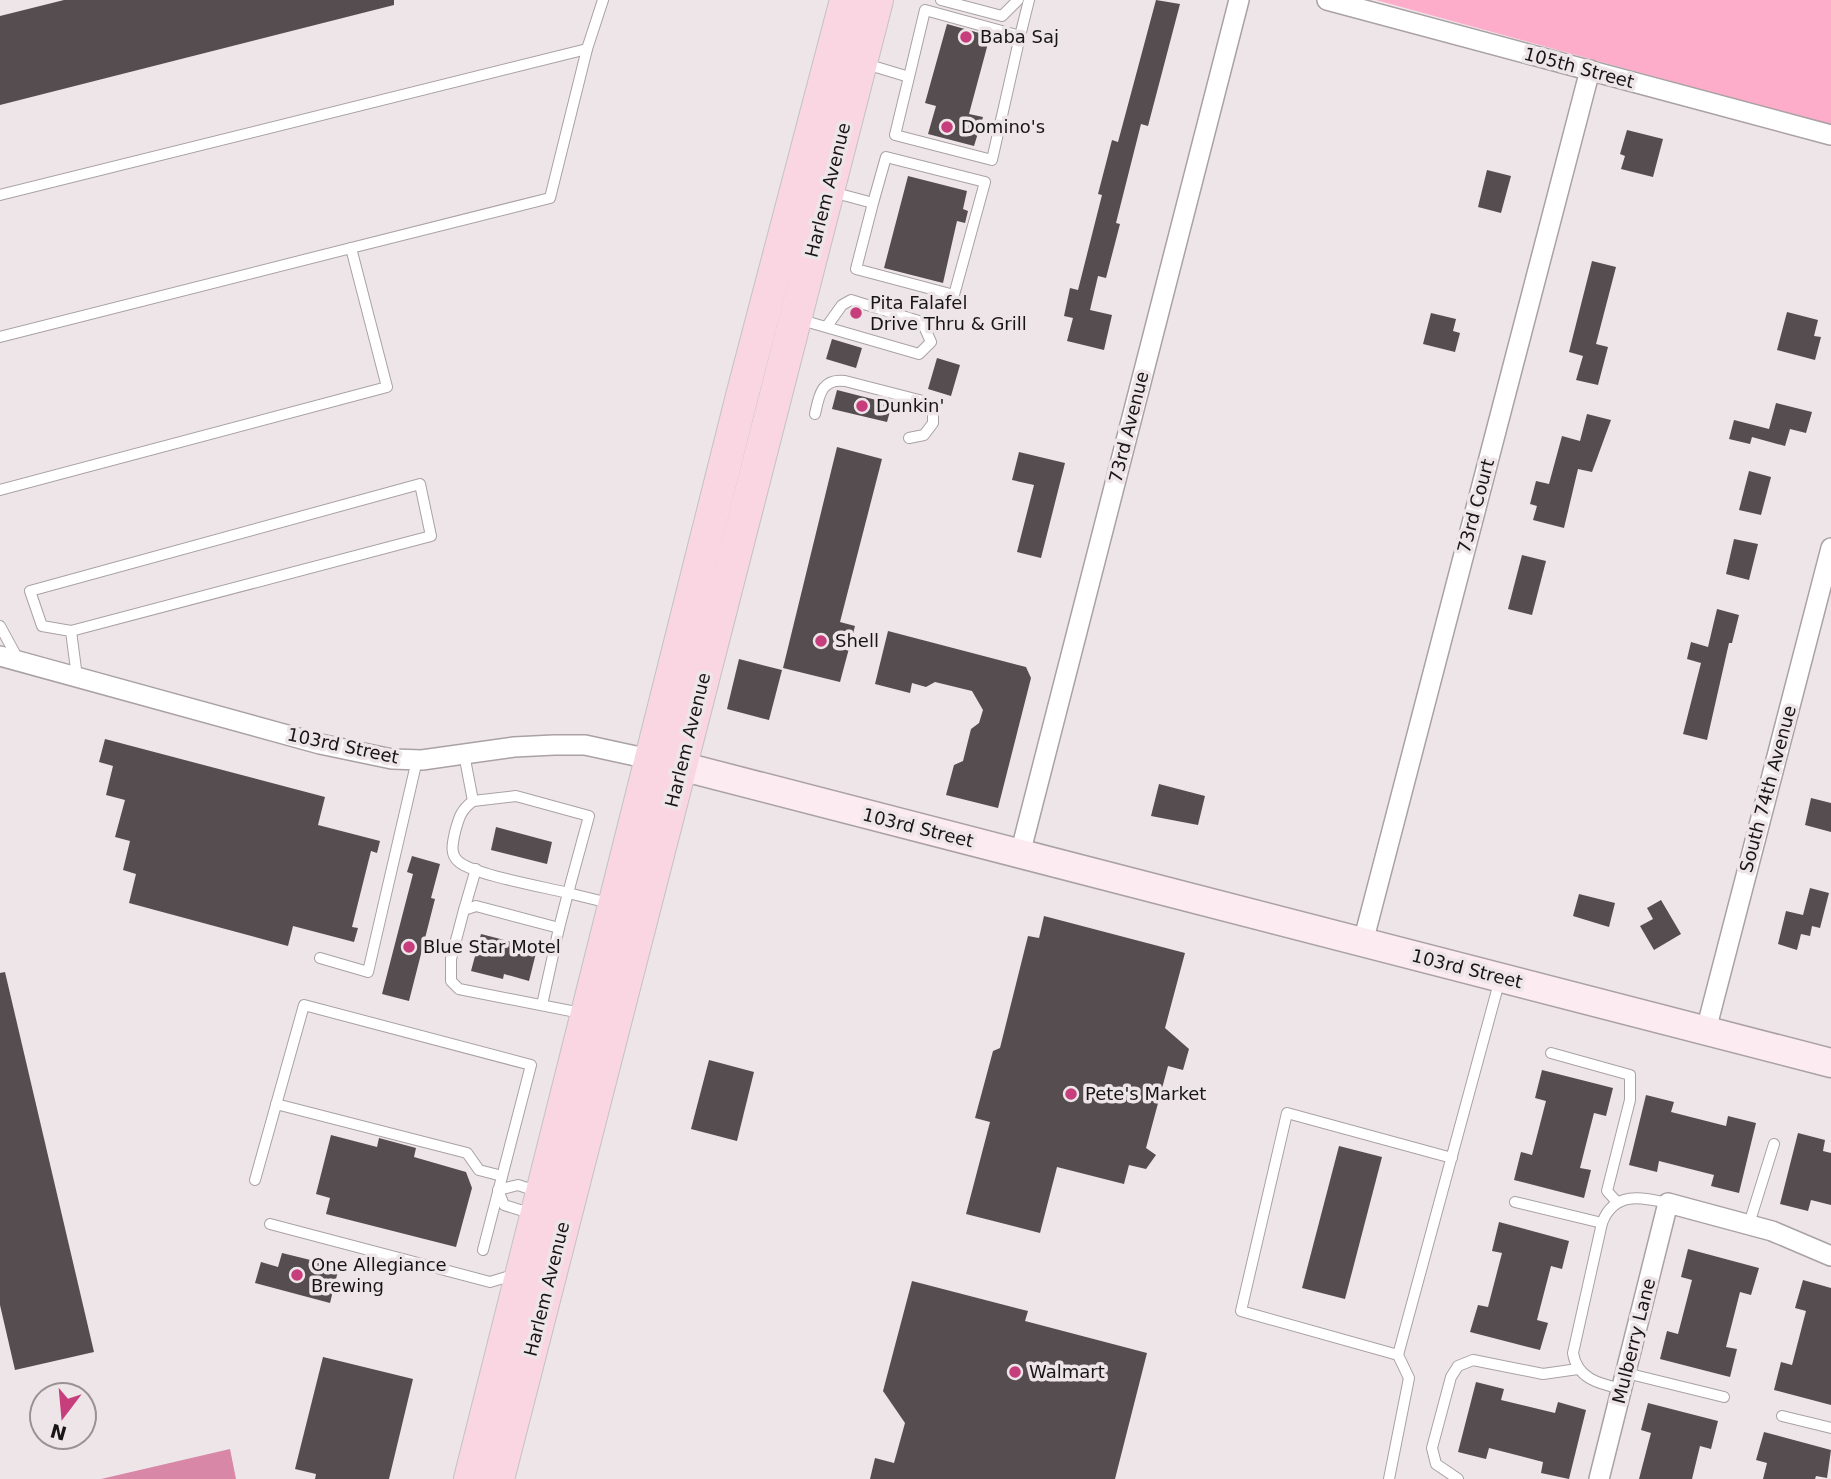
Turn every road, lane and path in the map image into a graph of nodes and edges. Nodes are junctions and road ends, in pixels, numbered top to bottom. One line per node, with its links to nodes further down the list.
1 (603, 0): 13 (lane)
2 (846, 0): 35 (main road, Harlem Avenue)
3 (877, 0): 14 (main road, Harlem Avenue)
4 (941, 0): 10 (lane)
5 (1018, 0): 10 (lane)
6 (1029, 0): 11 (lane)
7 (1239, 0): 37 (street, 73rd Avenue)
8 (1327, 0): 15 (street, 105th Street)
9 (926, 5): 12 (lane); 16 (lane)
10 (1002, 16): 11 (lane)
11 (1023, 22): 12 (lane)
12 (1020, 36): 16 (lane)
13 (587, 49): 19 (lane); 21 (lane)
14 (861, 62): 16 (lane); 18 (main road, Harlem Avenue)
15 (1590, 70): 17 (street, 105th Street); 43 (street, 73rd Court)
16 (909, 77)
17 (1831, 135)
18 (828, 191): 20 (lane); 22 (main road, Harlem Avenue)
19 (0, 195)
20 (873, 203): 20 (lane)
21 (351, 248): 24 (lane); 27 (lane)
22 (795, 318): 23 (lane); 35 (main road, Harlem Avenue)
23 (827, 326): 23 (lane)
24 (0, 337)
25 (815, 414): 26 (lane)
26 (909, 438)
27 (0, 490)
28 (1831, 548): 48 (street, South 74th Avenue)
29 (0, 626): 31 (lane)
30 (71, 631): 30 (lane); 32 (lane)
31 (9, 659): 32 (street, 103rd Street)
32 (77, 678): 34 (street, 103rd Street)
33 (464, 754): 34 (street, 103rd Street); 35 (street, 103rd Street); 36 (lane)
34 (417, 760): 44 (lane)
35 (667, 763): 37 (street, 103rd Street); 40 (main road, Harlem Avenue); 76 (main road, Harlem Avenue)
36 (473, 801): 38 (lane); 39 (lane)
37 (1020, 854): 43 (street, 103rd Street)
38 (476, 869): 39 (lane); 41 (lane)
39 (568, 893): 40 (lane); 42 (lane)
40 (617, 904): 47 (main road, Harlem Avenue)
41 (464, 910): 42 (lane); 46 (lane)
42 (559, 928): 46 (lane)
43 (1363, 942): 45 (street, 103rd Street)
44 (320, 958)
45 (1501, 978): 48 (street, 103rd Street); 53 (lane)
46 (542, 1005): 47 (lane)
47 (589, 1014): 60 (main road, Harlem Avenue)
48 (1706, 1030): 50 (street, 103rd Street)
49 (1550, 1053): 58 (lane)
50 (1831, 1063)
51 (276, 1104): 54 (lane); 54 (lane); 55 (lane)
52 (1774, 1144): 63 (lane)
53 (1452, 1158): 69 (lane); 69 (lane)
54 (502, 1176): 56 (lane)
55 (255, 1180)
56 (498, 1190): 60 (lane); 60 (lane); 64 (lane)
57 (1515, 1202): 61 (lane)
58 (1617, 1202): 59 (lane); 61 (lane)
59 (1668, 1203): 63 (street); 71 (street, Mulberry Lane)
60 (540, 1204): 66 (main road, Harlem Avenue)
61 (1602, 1223): 70 (lane)
62 (270, 1224): 67 (lane)
63 (1749, 1224): 65 (street)
64 (483, 1250)
65 (1831, 1256)
66 (524, 1268): 67 (lane); 68 (main road, Harlem Avenue)
67 (490, 1282): 68 (lane)
68 (513, 1310): 75 (main road, Harlem Avenue)
69 (1398, 1355): 77 (lane)
70 (1578, 1369): 71 (lane); 78 (lane)
71 (1624, 1381): 72 (lane); 79 (street, Mulberry Lane)
72 (1724, 1397)
73 (1782, 1416): 74 (lane)
74 (1831, 1428)
75 (470, 1479)
76 (498, 1479)
77 (1389, 1479)
78 (1458, 1479)
79 (1599, 1479)

